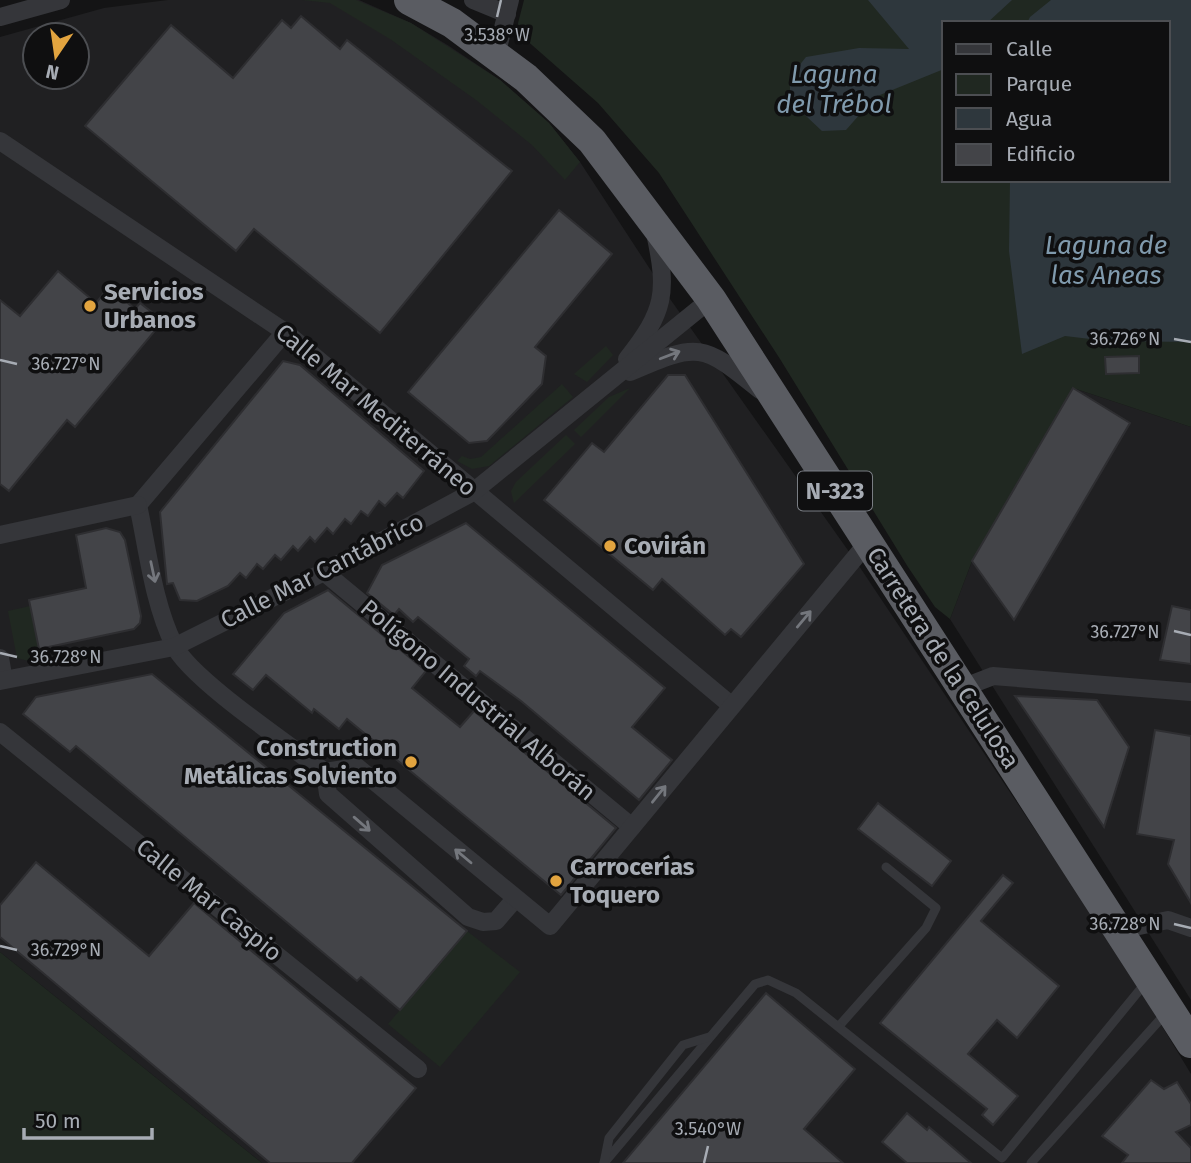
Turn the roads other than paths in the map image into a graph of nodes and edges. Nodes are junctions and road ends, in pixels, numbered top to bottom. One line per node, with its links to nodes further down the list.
1 (61, 0): 5 (street)
2 (409, 0): 6 (highway, Carretera de la Celulosa / N-323)
3 (473, 0): 4 (street)
4 (509, 7): 6 (street)
5 (0, 17)
6 (496, 56): 8 (highway, Carretera de la Celulosa / N-323)
7 (0, 141): 10 (street, Calle Mar Mediterráneo)
8 (653, 223): 9 (highway, Carretera de la Celulosa / N-323); 11 (street, Calle Mar Cantábrico)
9 (711, 299): 11 (street, Calle Mar Cantábrico); 12 (highway, Carretera de la Celulosa / N-323)
10 (285, 332): 13 (street, Calle Mar Mediterráneo); 14 (street)
11 (608, 382): 12 (street, Calle Mar Cantábrico, one-way to 12); 13 (street, Calle Mar Cantábrico)
12 (780, 406): 16 (highway, Carretera de la Celulosa / N-323)
13 (473, 492): 17 (street, Calle Mar Cantábrico); 23 (street, Calle Mar Mediterráneo)
14 (138, 505): 15 (street); 18 (street, one-way to 18)
15 (0, 536)
16 (868, 542): 21 (highway, Carretera de la Celulosa / N-323); 23 (street, one-way to 16)
17 (324, 572): 18 (street, Calle Mar Cantábrico); 26 (street, Polígono Industrial Alborán)
18 (174, 647): 20 (street, Calle Mar Cantábrico); 25 (street)
19 (0, 658): 20 (street)
20 (2, 680)
21 (962, 688): 22 (street); 30 (highway, Carretera de la Celulosa / N-323)
22 (1191, 692)
23 (732, 706): 26 (street, one-way to 23)
24 (0, 732): 36 (street, Calle Mar Caspio)
25 (325, 772): 28 (street, one-way to 25); 28 (street, one-way to 28)
26 (632, 827): 28 (street)
27 (886, 866): 33 (lane)
28 (515, 899)
29 (1191, 928): 30 (street)
30 (1120, 930): 31 (highway, Carretera de la Celulosa / N-323)
31 (1149, 978): 32 (highway, Carretera de la Celulosa / N-323); 37 (lane)
32 (1169, 1009): 35 (highway, Carretera de la Celulosa / N-323); 39 (lane)
33 (839, 1026): 34 (lane); 37 (lane)
34 (710, 1037): 38 (lane); 38 (lane)
35 (1191, 1043)
36 (418, 1069)
37 (1005, 1161)
38 (604, 1163)
39 (1031, 1163)

